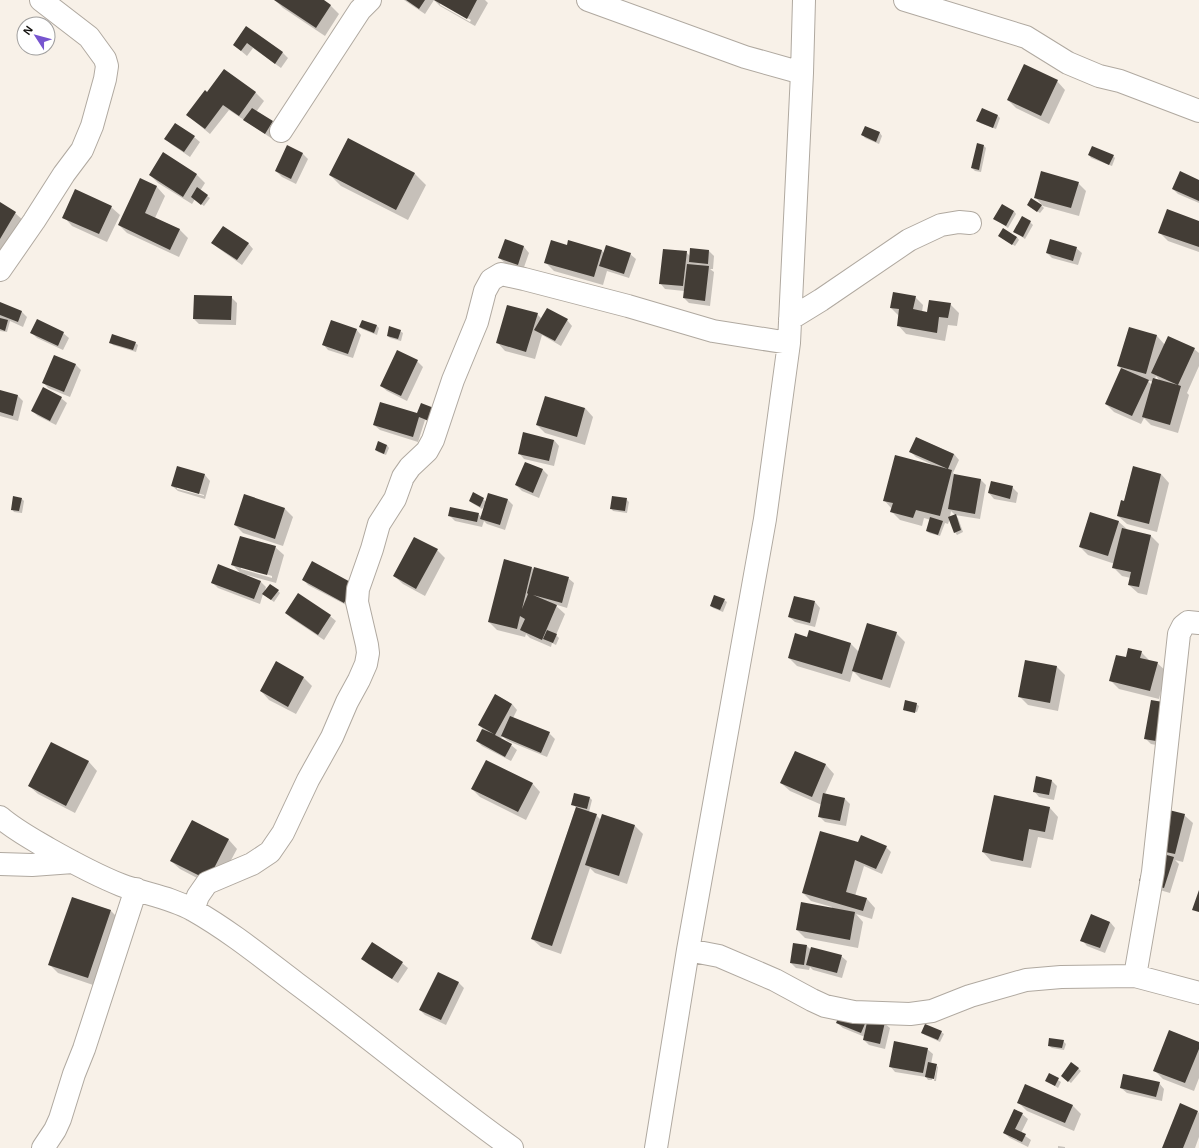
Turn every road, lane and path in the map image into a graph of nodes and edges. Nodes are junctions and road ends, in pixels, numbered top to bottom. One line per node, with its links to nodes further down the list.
1 (41, 0): 10 (street)
2 (370, 0): 8 (street)
3 (588, 0): 6 (street)
4 (804, 0): 6 (street)
5 (905, 0): 7 (street)
6 (802, 73): 11 (street)
7 (1199, 111)
8 (282, 131)
9 (970, 223): 11 (street)
10 (0, 270)
11 (790, 319): 12 (street)
12 (789, 343): 18 (street); 19 (street)
13 (1199, 624): 20 (street)
14 (0, 817): 15 (street)
15 (73, 862): 16 (street); 17 (street)
16 (0, 864)
17 (136, 890): 18 (street); 22 (street)
18 (193, 910): 23 (street)
19 (688, 950): 20 (street); 24 (street)
20 (1135, 976): 21 (street)
21 (1199, 992)
22 (43, 1148)
23 (512, 1148)
24 (656, 1148)

